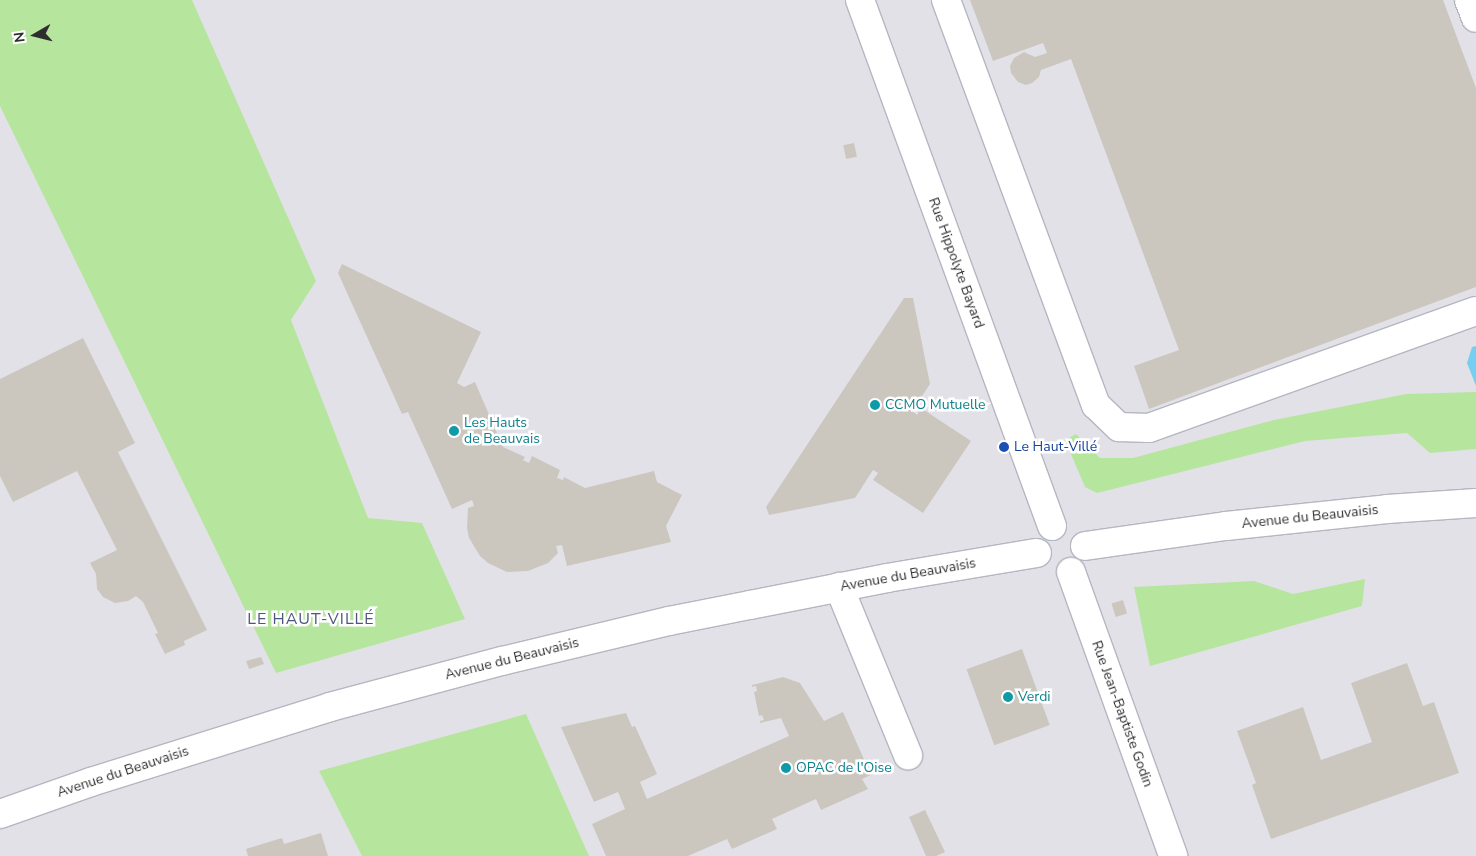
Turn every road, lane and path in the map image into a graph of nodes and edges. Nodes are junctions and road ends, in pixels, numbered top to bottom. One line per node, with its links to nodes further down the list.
1 (860, 0): 7 (street, Rue Hippolyte Bayard)
2 (946, 0): 5 (street)
3 (1469, 0): 4 (street)
4 (1476, 18)
5 (1476, 311)
6 (1476, 503): 8 (street, Avenue du Beauvaisis)
7 (1052, 526): 8 (street); 9 (street)
8 (1085, 546): 10 (street)
9 (1037, 553): 10 (street); 11 (street, Avenue du Beauvaisis)
10 (1071, 572): 14 (street, Rue Jean-Baptiste Godin)
11 (838, 587): 12 (street); 13 (street, Avenue du Beauvaisis)
12 (908, 755)
13 (0, 814)
14 (1173, 856)

